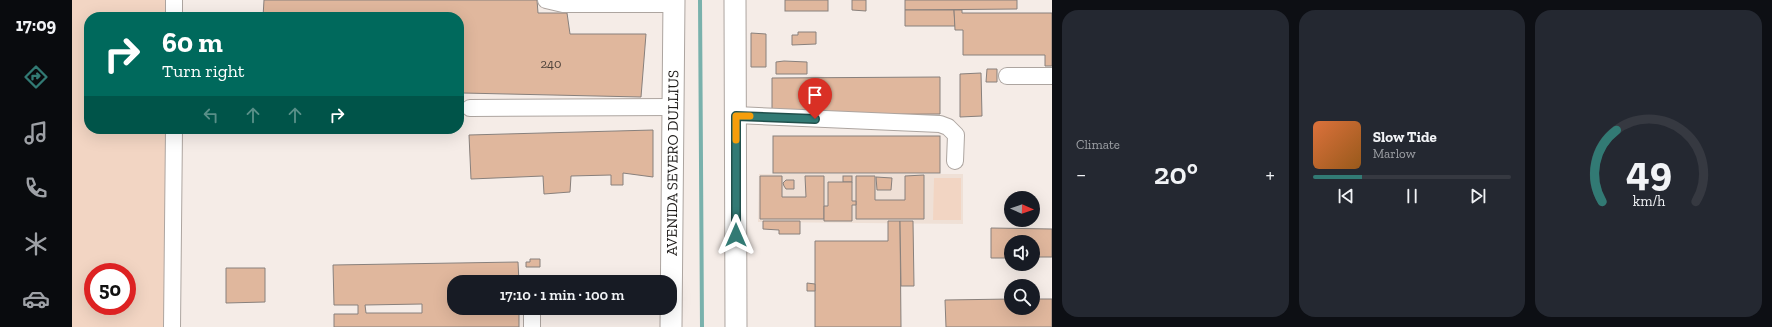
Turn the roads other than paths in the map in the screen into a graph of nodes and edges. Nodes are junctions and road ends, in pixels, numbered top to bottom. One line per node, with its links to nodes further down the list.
1 (174, 0): 5 (lane)
2 (546, 0): 4 (lane)
3 (735, 0): 10 (main road)
4 (674, 2): 8 (main road, AVENIDA SEVERO DULLIUS)
5 (174, 12)
6 (1007, 76): 7 (lane)
7 (1052, 76)
8 (673, 107): 9 (lane); 16 (main road, AVENIDA SEVERO DULLIUS)
9 (470, 108)
10 (736, 116): 12 (lane); 17 (main road)
11 (174, 134): 14 (lane)
12 (955, 161)
13 (532, 315): 15 (lane)
14 (172, 327)
15 (532, 327)
16 (671, 327)
17 (736, 327)

